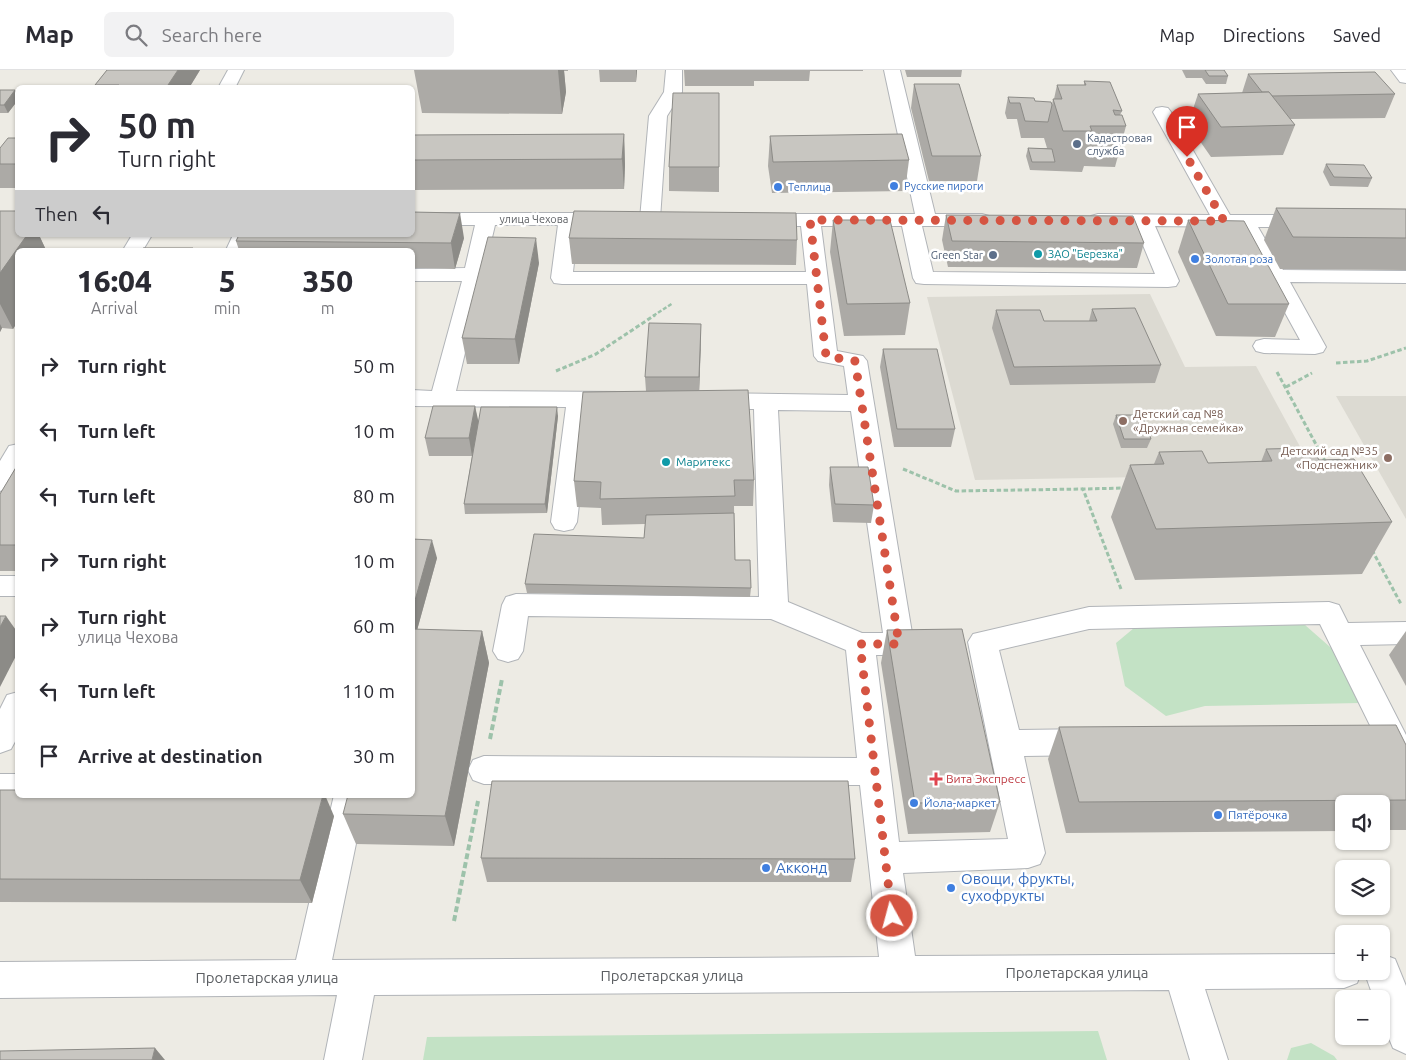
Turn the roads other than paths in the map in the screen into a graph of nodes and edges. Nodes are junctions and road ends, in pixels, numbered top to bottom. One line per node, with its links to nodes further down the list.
1 (236, 70): 6 (street)
2 (674, 70): 13 (street)
3 (892, 70): 9 (street)
4 (1399, 70): 5 (street)
5 (1406, 78)
6 (228, 85)
7 (1162, 112): 21 (street)
8 (892, 156): 9 (street)
9 (911, 156): 17 (street)
10 (415, 219): 11 (street, улица Чехова)
11 (486, 219): 12 (street, улица Чехова); 25 (street)
12 (569, 219): 13 (street, улица Чехова); 29 (street)
13 (650, 219): 14 (street, улица Чехова)
14 (670, 220)
15 (740, 220): 16 (street)
16 (810, 220): 17 (street); 29 (street)
17 (918, 220): 18 (street); 20 (street)
18 (1004, 220)
19 (1083, 220): 20 (street)
20 (1142, 220): 21 (street)
21 (1234, 221): 22 (street); 27 (street)
22 (1330, 221)
23 (141, 237): 24 (street)
24 (134, 248)
25 (474, 274): 26 (street); 32 (street)
26 (415, 275)
27 (1276, 276): 28 (street); 30 (street)
28 (1406, 277)
29 (817, 278): 37 (street)
30 (1264, 346)
31 (415, 398): 32 (street)
32 (442, 398): 33 (street)
33 (579, 400): 34 (street); 40 (street)
34 (638, 400)
35 (687, 401): 36 (street)
36 (766, 401): 37 (street); 43 (street)
37 (862, 402): 48 (street)
38 (15, 457): 39 (street)
39 (0, 482)
40 (564, 522)
41 (0, 586): 42 (street)
42 (15, 586)
43 (774, 608): 47 (street); 49 (street)
44 (1406, 633): 45 (street)
45 (1340, 634): 46 (street); 54 (street)
46 (961, 643): 48 (street); 53 (street)
47 (860, 644): 48 (street); 56 (street)
48 (899, 644)
49 (508, 651)
50 (15, 710): 51 (street)
51 (0, 740)
52 (1125, 742): 53 (street)
53 (1006, 743): 60 (street)
54 (1388, 749)
55 (484, 770): 56 (street)
56 (874, 772): 60 (street)
57 (0, 788): 58 (street)
58 (15, 788)
59 (349, 798): 65 (street)
60 (885, 858): 64 (street)
61 (1335, 971): 63 (street, Пролетарская улица)
62 (1390, 971): 68 (street)
63 (1182, 973): 64 (street, Пролетарская улица); 70 (street)
64 (899, 974): 66 (street, Пролетарская улица)
65 (310, 978): 66 (street, Пролетарская улица); 67 (street, Пролетарская улица)
66 (359, 978): 69 (street)
67 (0, 980)
68 (1406, 1035)
69 (343, 1060)
70 (1209, 1060)

